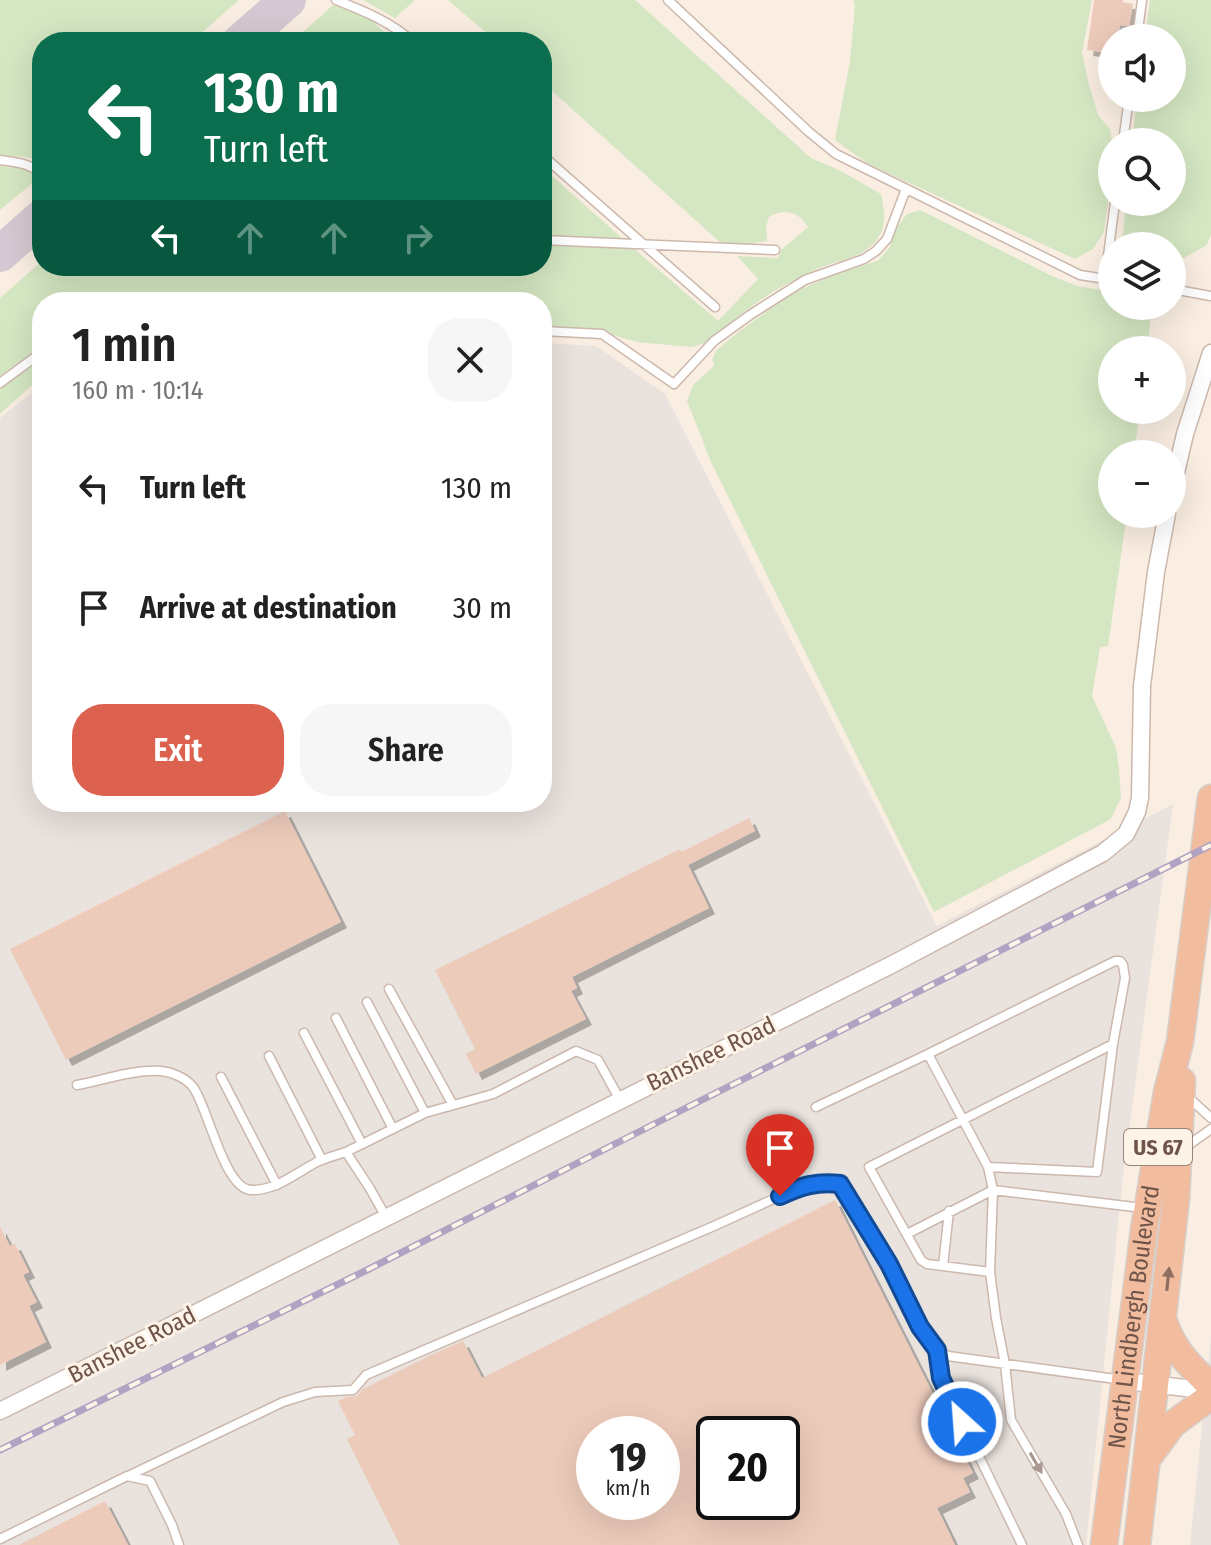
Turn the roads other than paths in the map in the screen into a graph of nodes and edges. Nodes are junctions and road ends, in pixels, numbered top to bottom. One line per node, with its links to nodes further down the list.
1 (336, 0): 5 (lane)
2 (668, 0): 9 (lane)
3 (1142, 0): 4 (lane)
4 (1139, 24)
5 (401, 32)
6 (0, 160): 8 (lane)
7 (552, 164): 11 (lane)
8 (32, 167)
9 (906, 189): 13 (lane); 17 (lane)
10 (552, 240): 11 (lane)
11 (644, 245): 12 (lane); 16 (lane)
12 (775, 250)
13 (1098, 278)
14 (1186, 292): 15 (lane)
15 (1211, 296)
16 (715, 307)
17 (552, 332)
18 (1211, 353): 21 (street)
19 (32, 359): 20 (lane)
20 (0, 383)
21 (1184, 440)
22 (1164, 528): 35 (street, Banshee Road)
23 (1211, 798): 28 (highway, North Lindbergh Boulevard / US 67)
24 (389, 989): 36 (lane)
25 (367, 1002): 38 (lane)
26 (336, 1018): 41 (lane)
27 (304, 1033): 43 (lane)
28 (1180, 1042): 34 (highway, North Lindbergh Boulevard / US 67); 50 (highway, North Lindbergh Boulevard / US 67)
29 (1113, 1044): 30 (lane); 40 (lane); 47 (lane)
30 (928, 1054): 37 (lane); 40 (lane)
31 (269, 1056): 46 (lane)
32 (221, 1077): 48 (lane)
33 (77, 1085): 48 (lane)
34 (1183, 1092): 39 (lane); 45 (highway, North Lindbergh Boulevard / US 67)
35 (620, 1100): 36 (lane); 52 (street, Banshee Road)
36 (453, 1105): 38 (lane)
37 (816, 1107)
38 (425, 1113): 41 (lane)
39 (1211, 1118)
40 (962, 1119): 47 (lane); 53 (lane)
41 (393, 1129): 43 (lane)
42 (1211, 1129): 45 (lane)
43 (362, 1144): 44 (lane)
44 (346, 1152): 46 (lane); 52 (lane)
45 (1180, 1152): 56 (highway, North Lindbergh Boulevard / US 67, one-way to 45)
46 (322, 1160): 48 (lane)
47 (988, 1167): 49 (lane)
48 (277, 1185)
49 (993, 1190): 50 (lane); 51 (lane); 55 (lane)
50 (1147, 1208): 59 (highway, North Lindbergh Boulevard / US 67)
51 (949, 1211): 53 (lane); 54 (lane)
52 (386, 1218): 62 (street, Banshee Road)
53 (907, 1234): 54 (lane)
54 (943, 1266): 55 (lane)
55 (990, 1272): 58 (lane)
56 (1164, 1320): 60 (highway, North Lindbergh Boulevard / US 67); 61 (highway)
57 (937, 1350): 58 (lane); 64 (lane); 67 (lane)
58 (1005, 1364): 59 (lane); 68 (lane, one-way to 68)
59 (1126, 1381): 60 (street); 69 (highway, North Lindbergh Boulevard / US 67)
60 (1155, 1384): 61 (street); 63 (highway, North Lindbergh Boulevard / US 67)
61 (1211, 1391): 63 (highway)
62 (0, 1411)
63 (1147, 1459): 70 (highway, North Lindbergh Boulevard / US 67)
64 (128, 1476): 65 (lane); 66 (lane)
65 (0, 1539)
66 (179, 1545)
67 (1022, 1545)
68 (1078, 1545)
69 (1104, 1545)
70 (1137, 1545)

